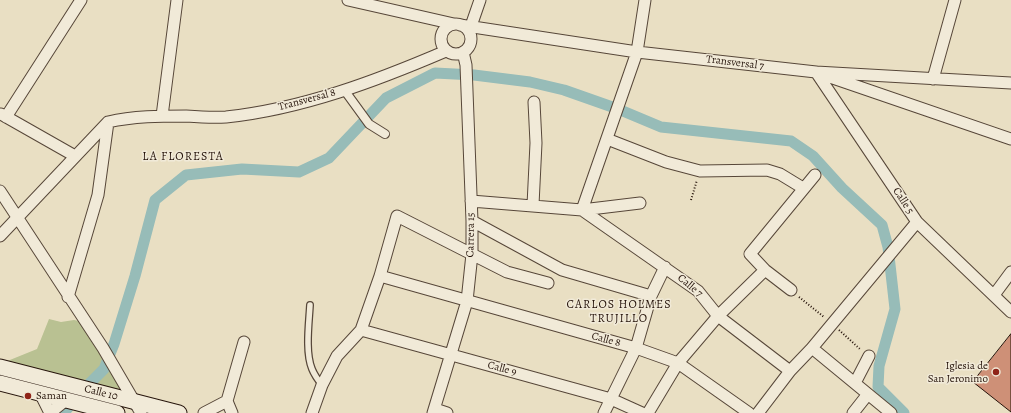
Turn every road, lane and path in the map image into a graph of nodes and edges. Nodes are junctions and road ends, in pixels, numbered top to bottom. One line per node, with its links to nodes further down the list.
1 (81, 0): 16 (street)
2 (177, 0): 17 (street)
3 (348, 0): 7 (street, Transversal 7)
4 (480, 0): 7 (street)
5 (645, 0): 10 (street)
6 (955, 0): 12 (street)
7 (462, 25): 8 (street); 9 (street); 10 (street, Transversal 7)
8 (446, 51): 9 (street); 14 (street, Transversal 8)
9 (463, 52): 28 (street, Carrera 15)
10 (638, 52): 11 (street, Transversal 7); 20 (street)
11 (816, 72): 12 (street, Transversal 7); 21 (street); 34 (street, Calle 5)
12 (933, 79): 13 (street, Transversal 7)
13 (1011, 83)
14 (345, 91): 17 (street, Transversal 8); 19 (street)
15 (534, 102): 30 (street)
16 (3, 115): 22 (street)
17 (162, 116): 18 (street, Transversal 8)
18 (108, 122): 22 (street); 45 (street)
19 (385, 134)
20 (607, 139): 23 (street); 31 (street)
21 (1011, 139)
22 (75, 156): 32 (street)
23 (700, 171): 25 (street); 27 (path)
24 (815, 175): 25 (street)
25 (803, 188): 38 (street)
26 (0, 191): 32 (street)
27 (690, 200)
28 (471, 201): 30 (street); 33 (street, Carrera 15)
29 (640, 202): 31 (street)
30 (532, 205): 31 (street)
31 (582, 210): 37 (street, Calle 7)
32 (16, 217): 35 (street); 45 (street)
33 (472, 221): 36 (street, Carrera 15); 43 (street)
34 (916, 222): 44 (street, Calle 5); 50 (street)
35 (0, 235)
36 (472, 254): 40 (street); 41 (street); 46 (street, Carrera 15)
37 (665, 267): 43 (street); 49 (street, Calle 7)
38 (765, 270): 42 (street); 49 (street)
39 (1011, 272): 44 (street)
40 (380, 276): 46 (street, Calle 8); 51 (street)
41 (548, 283)
42 (791, 290): 50 (path)
43 (651, 296): 53 (street)
44 (994, 296): 48 (street, Calle 5)
45 (68, 297): 68 (street)
46 (467, 301): 53 (street, Calle 8); 55 (street, Carrera 15)
47 (310, 305): 63 (lane)
48 (1011, 312)
49 (718, 316): 57 (street); 59 (street, Calle 7)
50 (832, 324): 54 (street); 56 (path)
51 (361, 330): 55 (street, Calle 9); 63 (street)
52 (244, 342): 67 (street)
53 (636, 348): 57 (street, Calle 8); 66 (street)
54 (812, 348): 59 (street); 62 (street)
55 (452, 355): 66 (street, Calle 9); 69 (street, Carrera 15)
56 (869, 356): 62 (street)
57 (678, 363): 78 (street); 79 (street, Calle 8)
58 (0, 367): 60 (main road, Calle 10)
59 (790, 371): 80 (street)
60 (20, 372): 64 (main road); 68 (main road, Calle 10)
61 (0, 383): 64 (main road, Calle 10)
62 (855, 383): 65 (street)
63 (322, 385): 74 (street)
64 (16, 387): 70 (main road, Calle 10)
65 (868, 394): 81 (street); 82 (street)
66 (611, 399): 76 (street); 77 (street, Calle 9)
67 (227, 401): 72 (street); 73 (street)
68 (138, 407): 71 (main road, Calle 10)
69 (434, 411): 75 (street)
70 (109, 412)
71 (179, 413)
72 (204, 413)
73 (232, 413)
74 (312, 413)
75 (447, 413)
76 (604, 413)
77 (642, 413)
78 (648, 413)
79 (749, 413)
80 (758, 413)
81 (853, 413)
82 (891, 413)

